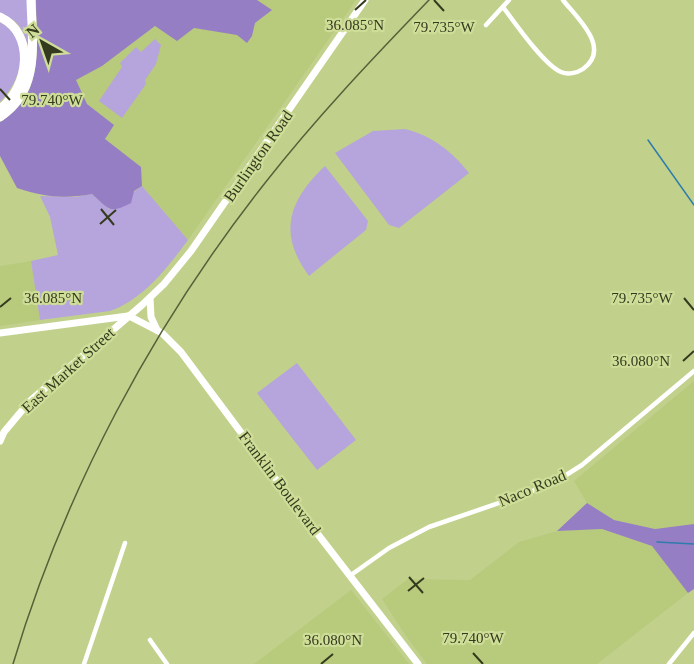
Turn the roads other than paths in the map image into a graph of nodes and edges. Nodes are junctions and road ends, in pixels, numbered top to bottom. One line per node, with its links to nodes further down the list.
1 (31, 0): 9 (highway)
2 (365, 0): 10 (main road, Burlington Road)
3 (509, 0): 5 (street)
4 (563, 0): 5 (street)
5 (503, 7): 7 (street)
6 (0, 17): 8 (highway)
7 (486, 25)
8 (0, 109)
9 (0, 117)
10 (150, 298): 11 (main road, Burlington Road); 13 (main road)
11 (142, 305): 12 (main road, East Market Street)
12 (129, 316): 13 (main road, Franklin Boulevard); 14 (main road); 16 (main road, East Market Street)
13 (157, 331): 18 (main road, Franklin Boulevard)
14 (0, 333)
15 (694, 371): 18 (street, Naco Road)
16 (1, 436)
17 (125, 543): 21 (street)
18 (351, 575): 23 (main road, Franklin Boulevard)
19 (694, 633): 24 (street)
20 (150, 640): 22 (street)
21 (84, 664)
22 (167, 664)
23 (418, 664)
24 (669, 664)

